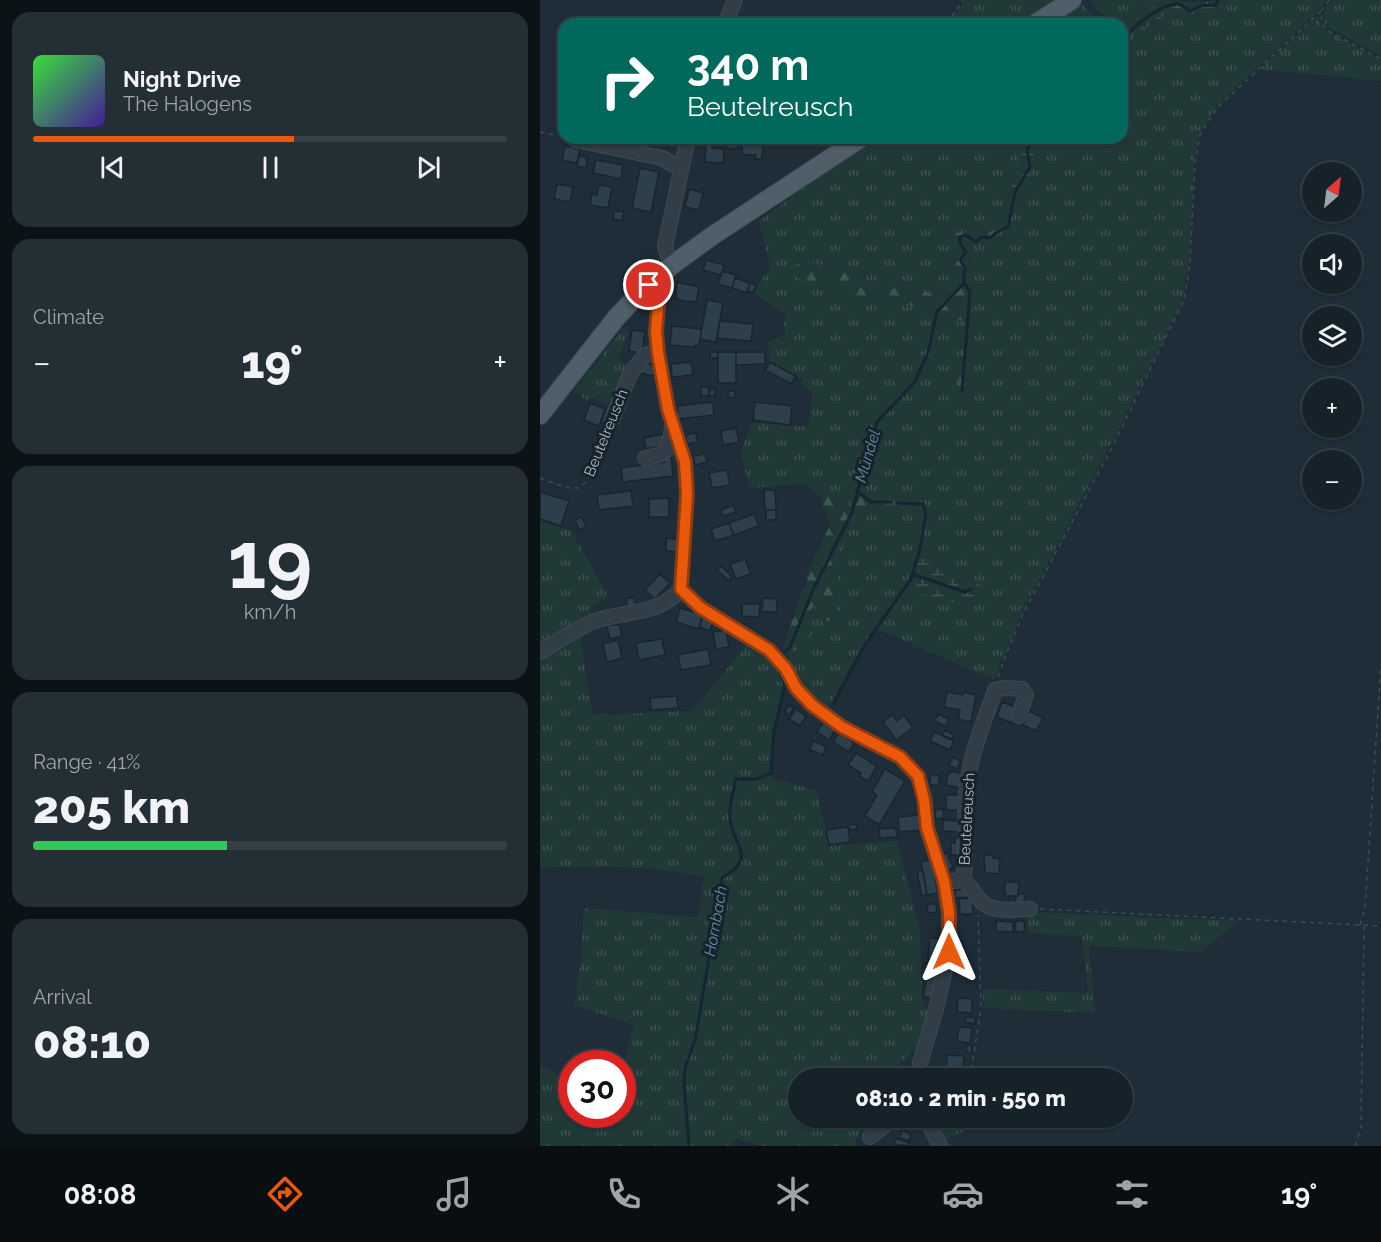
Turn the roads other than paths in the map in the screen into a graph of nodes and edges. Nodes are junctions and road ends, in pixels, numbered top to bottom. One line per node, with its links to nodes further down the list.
1 (735, 0): 3 (street)
2 (1072, 0): 4 (main road)
3 (728, 18)
4 (1044, 18)
5 (598, 144): 8 (street)
6 (687, 144): 8 (street)
7 (852, 144): 9 (main road)
8 (681, 169): 9 (street)
9 (671, 266): 10 (main road)
10 (649, 285): 11 (street); 12 (main road)
11 (658, 353): 13 (street, Beutelreusch); 14 (street)
12 (540, 416)
13 (612, 420)
14 (673, 427): 15 (street); 16 (street)
15 (645, 458)
16 (681, 589): 17 (street); 20 (street, Beutelreusch)
17 (540, 652)
18 (1019, 716): 19 (street, Beutelreusch)
19 (963, 880): 20 (street, Beutelreusch); 21 (street, Beutelreusch)
20 (944, 881): 22 (street, Beutelreusch)
21 (1030, 909)
22 (920, 1068)
23 (881, 1128): 25 (street)
24 (931, 1128): 26 (street)
25 (870, 1137)
26 (940, 1146)

